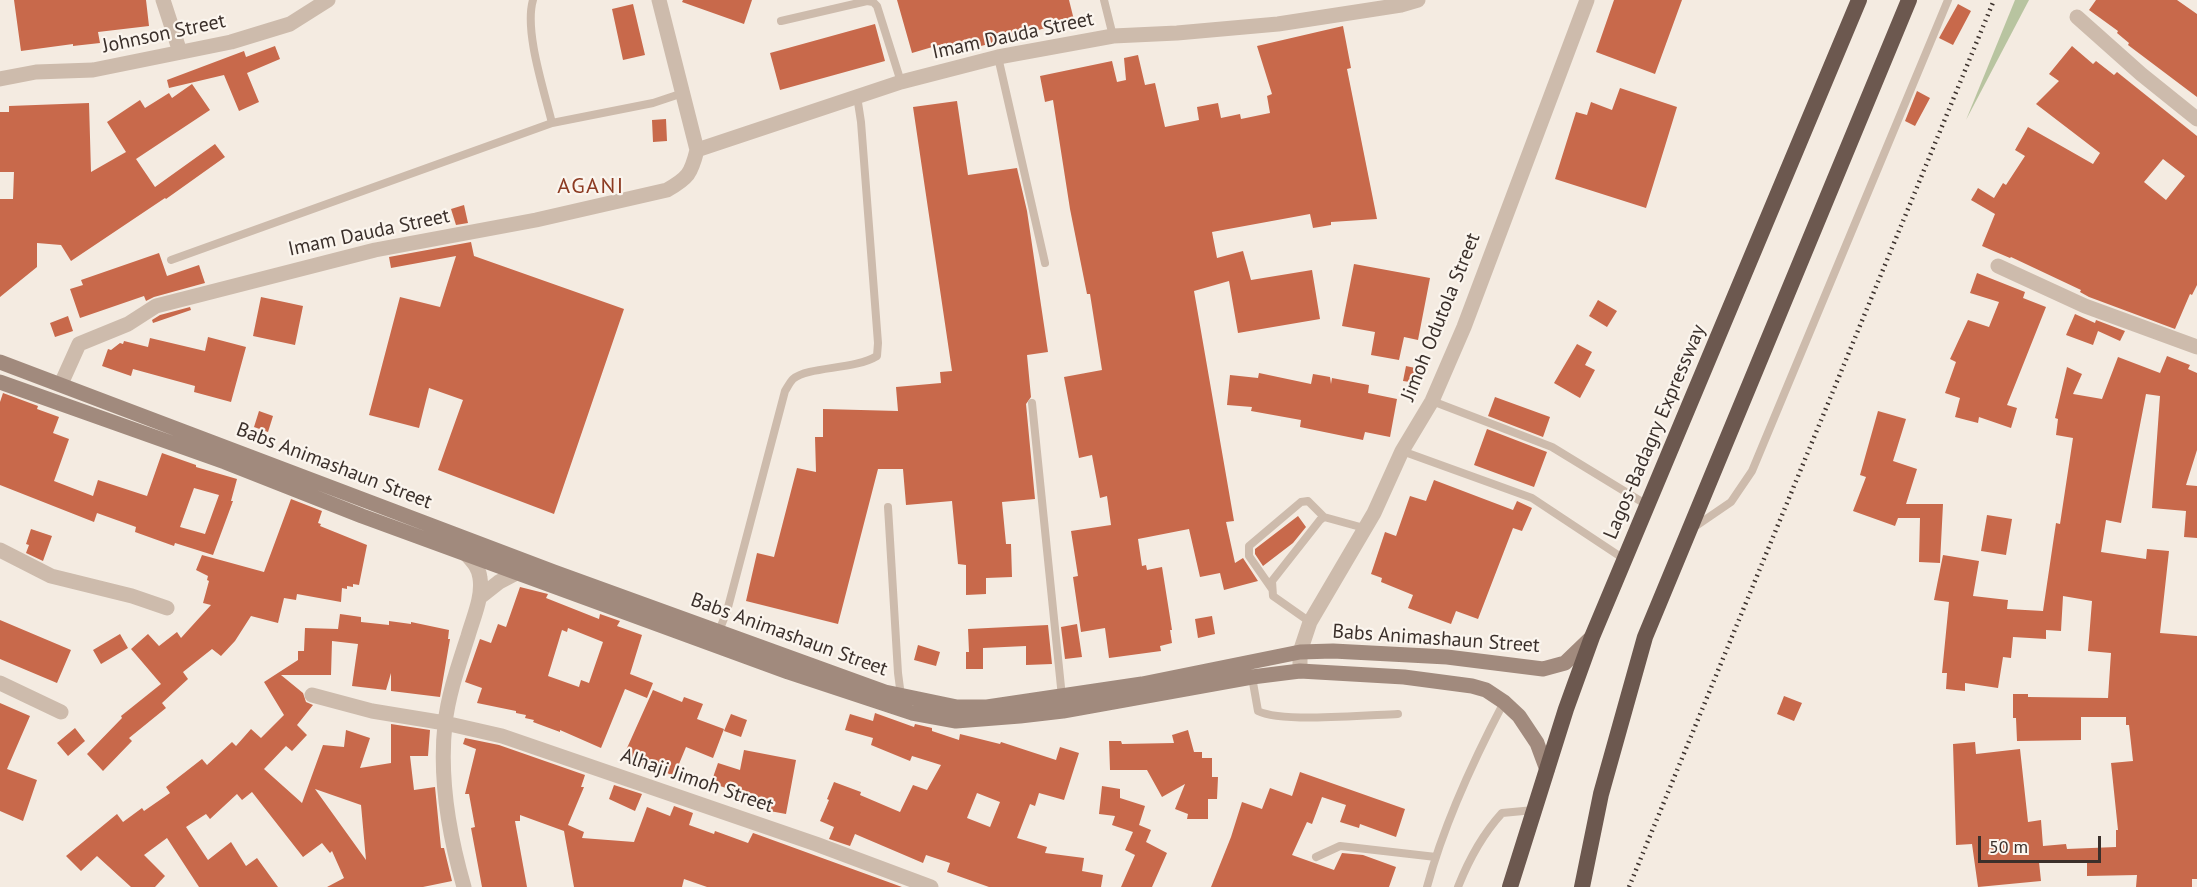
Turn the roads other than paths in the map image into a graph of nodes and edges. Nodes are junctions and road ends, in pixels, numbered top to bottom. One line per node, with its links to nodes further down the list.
1 (163, 0): 14 (street)
2 (328, 0): 14 (street, Johnson Street)
3 (533, 0): 21 (lane)
4 (659, 0): 18 (street)
5 (1104, 0): 13 (lane)
6 (1418, 0): 13 (street, Imam Dauda Street)
7 (1587, 0): 30 (street, Jimoh Odutola Street)
8 (1859, 0): 33 (highway, Lagos-Badagry Expressway)
9 (1909, 0): 37 (highway)
10 (1948, 0): 37 (lane)
11 (2077, 17): 20 (street)
12 (781, 21): 17 (lane)
13 (1113, 36): 15 (street, Imam Dauda Street)
14 (180, 52): 16 (street, Johnson Street)
15 (998, 57): 17 (street, Imam Dauda Street); 24 (lane)
16 (0, 79)
17 (902, 82): 19 (street, Imam Dauda Street)
18 (683, 93): 21 (lane); 22 (street)
19 (857, 96): 22 (street, Imam Dauda Street); 46 (lane)
20 (2197, 119)
21 (552, 123): 23 (lane)
22 (697, 150): 29 (street, Imam Dauda Street)
23 (171, 260)
24 (1045, 263)
25 (1998, 266): 26 (street)
26 (2197, 347)
27 (0, 362): 29 (main road, Babs Animashaun Street)
28 (0, 382): 39 (main road, Babs Animashaun Street)
29 (62, 384): 46 (main road, Babs Animashaun Street)
30 (1432, 401): 32 (street, Jimoh Odutola Street); 33 (lane)
31 (1032, 403): 55 (lane)
32 (1402, 451): 36 (street, Jimoh Odutola Street); 40 (lane)
33 (1647, 505): 40 (highway, Lagos-Badagry Expressway)
34 (888, 507): 54 (lane)
35 (1324, 517): 36 (lane); 42 (lane); 42 (lane)
36 (1364, 528): 45 (street, Jimoh Odutola Street)
37 (1687, 533): 69 (highway)
38 (0, 550): 44 (street)
39 (467, 555): 41 (main road, Babs Animashaun Street); 43 (street)
40 (1624, 559): 47 (highway, Lagos-Badagry Expressway)
41 (518, 572): 43 (street); 48 (main road, Babs Animashaun Street)
42 (1272, 589): 45 (lane)
43 (480, 597): 59 (street)
44 (167, 608)
45 (1310, 622): 49 (street, Jimoh Odutola Street)
46 (719, 631): 48 (main road, Babs Animashaun Street)
47 (1592, 637): 49 (main road, Babs Animashaun Street); 60 (highway, Lagos-Badagry Expressway)
48 (749, 650): 51 (main road, Babs Animashaun Street); 54 (main road, Babs Animashaun Street)
49 (1300, 652): 50 (street, Jimoh Odutola Street); 55 (main road, Babs Animashaun Street)
50 (1300, 671): 51 (main road, Babs Animashaun Street); 56 (main road, Babs Animashaun Street)
51 (1252, 677): 58 (lane)
52 (0, 683): 57 (street)
53 (312, 695): 59 (street, Alhaji Jimoh Street)
54 (902, 697): 55 (main road, Babs Animashaun Street)
55 (1062, 697)
56 (1504, 702): 60 (main road, Babs Animashaun Street); 63 (lane)
57 (61, 712)
58 (1398, 714)
59 (445, 723): 64 (street); 65 (street, Alhaji Jimoh Street)
60 (1547, 770): 61 (highway, Lagos-Badagry Expressway)
61 (1534, 810): 67 (lane); 68 (highway, Lagos-Badagry Expressway)
62 (1316, 857): 63 (lane)
63 (1436, 857): 66 (lane)
64 (464, 887)
65 (931, 887)
66 (1427, 887)
67 (1458, 887)
68 (1510, 887)
69 (1582, 887)

